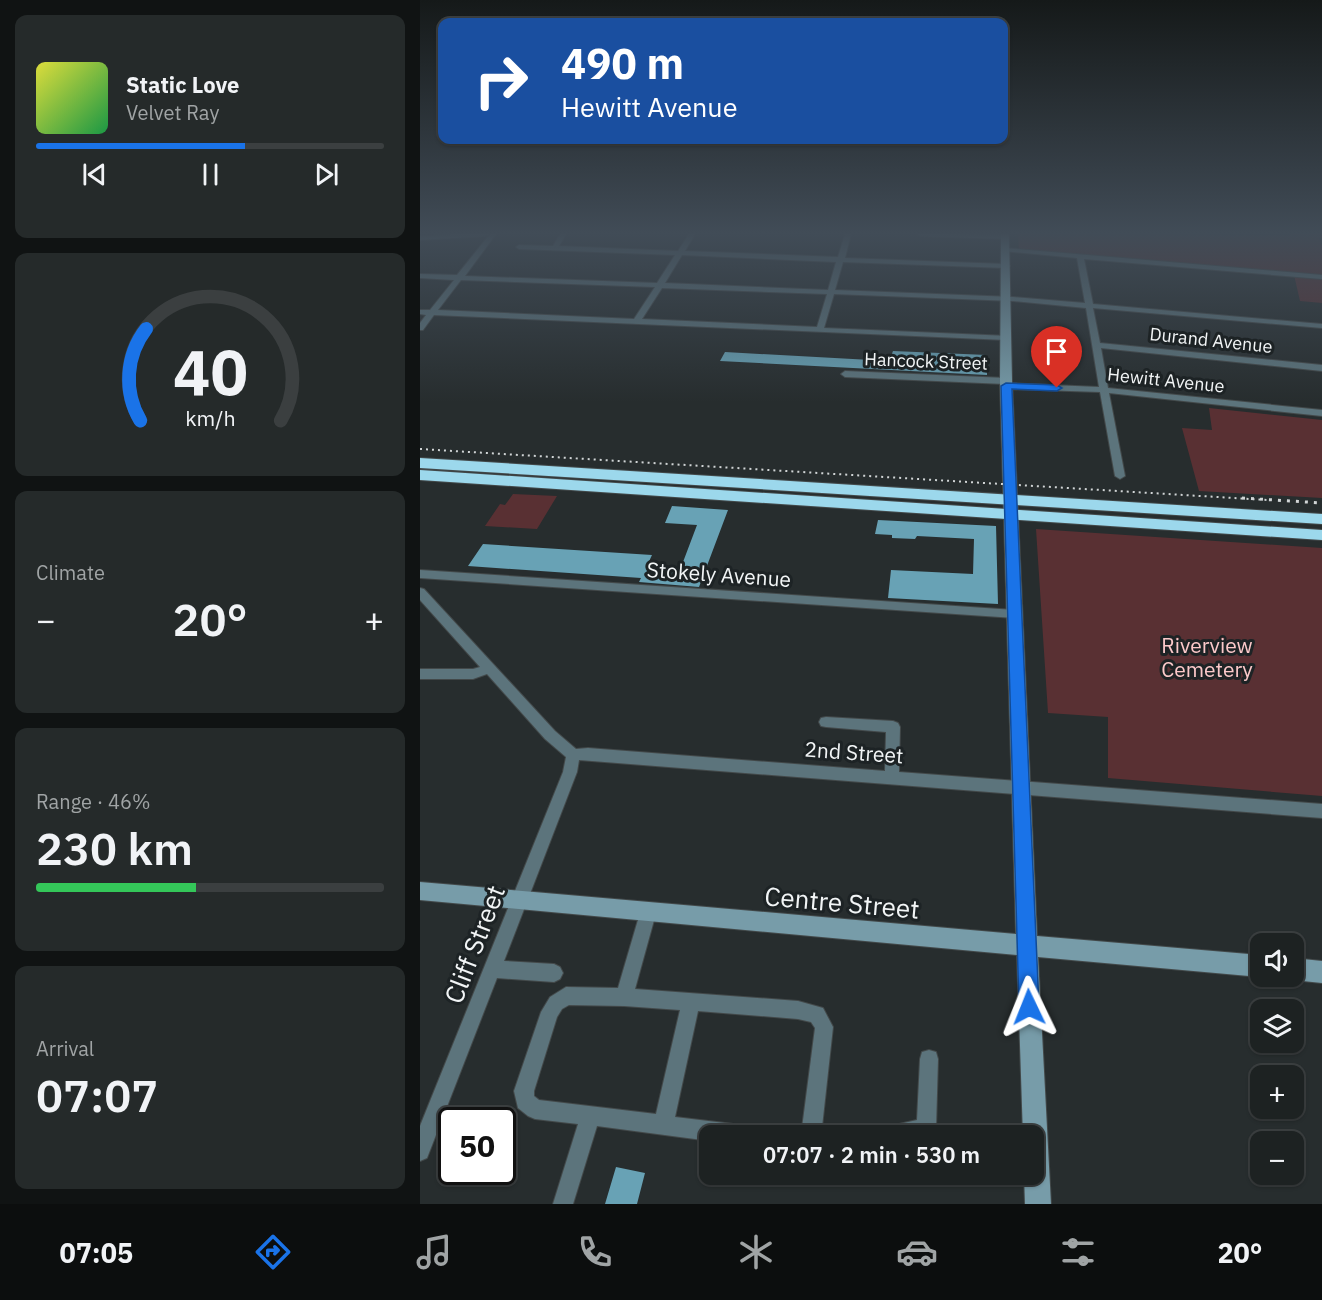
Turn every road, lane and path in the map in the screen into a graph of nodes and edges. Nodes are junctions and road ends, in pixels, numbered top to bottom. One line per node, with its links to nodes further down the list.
1 (450, 290): 10 (street)
2 (657, 290): 11 (street)
3 (787, 290): 6 (street)
4 (1005, 290): 7 (main road)
5 (1086, 290): 8 (street)
6 (831, 292): 7 (street); 14 (street)
7 (1005, 299): 8 (street); 15 (main road)
8 (1089, 306): 12 (street); 16 (street)
9 (420, 312): 10 (street)
10 (433, 312): 11 (street); 13 (street)
11 (637, 321): 14 (street)
12 (1322, 327)
13 (420, 328)
14 (820, 329): 15 (street)
15 (1006, 338): 19 (main road)
16 (1096, 345): 17 (street, Durand Avenue); 20 (street)
17 (1322, 368)
18 (845, 374): 19 (street, Hancock Street)
19 (1006, 384): 20 (street, Hewitt Avenue); 25 (main road)
20 (1105, 390): 21 (street, Hewitt Avenue); 24 (street)
21 (1322, 413)
22 (420, 463): 25 (highway)
23 (420, 475): 25 (highway)
24 (1120, 477)
25 (1012, 507): 26 (highway); 27 (highway); 30 (main road)
26 (1322, 519)
27 (1322, 535)
28 (420, 574): 30 (street, Stokely Avenue)
29 (420, 592): 31 (street)
30 (1015, 614): 36 (main road)
31 (488, 669): 32 (street); 34 (street)
32 (420, 674)
33 (826, 722): 35 (street)
34 (573, 755): 35 (street, 2nd Street); 39 (street, Cliff Street)
35 (892, 776): 36 (street, 2nd Street)
36 (1020, 786): 37 (street, 2nd Street); 41 (main road)
37 (1322, 811)
38 (420, 891): 39 (main road, Centre Street)
39 (518, 902): 40 (main road, Centre Street); 43 (street, Cliff Street)
40 (648, 913): 41 (main road, Centre Street); 47 (street)
41 (1027, 944): 42 (main road, Centre Street); 57 (main road)
42 (1250, 965)
43 (491, 969): 46 (street); 55 (street, Cliff Street)
44 (1304, 970): 45 (main road)
45 (1322, 972)
46 (554, 973)
47 (624, 997): 48 (street); 50 (street)
48 (691, 1002): 51 (street); 52 (street)
49 (929, 1059): 53 (street)
50 (590, 1116): 51 (street); 56 (street)
51 (663, 1125): 54 (street)
52 (812, 1125)
53 (926, 1125)
54 (699, 1130)
55 (420, 1151)
56 (563, 1204)
57 (1038, 1204)

